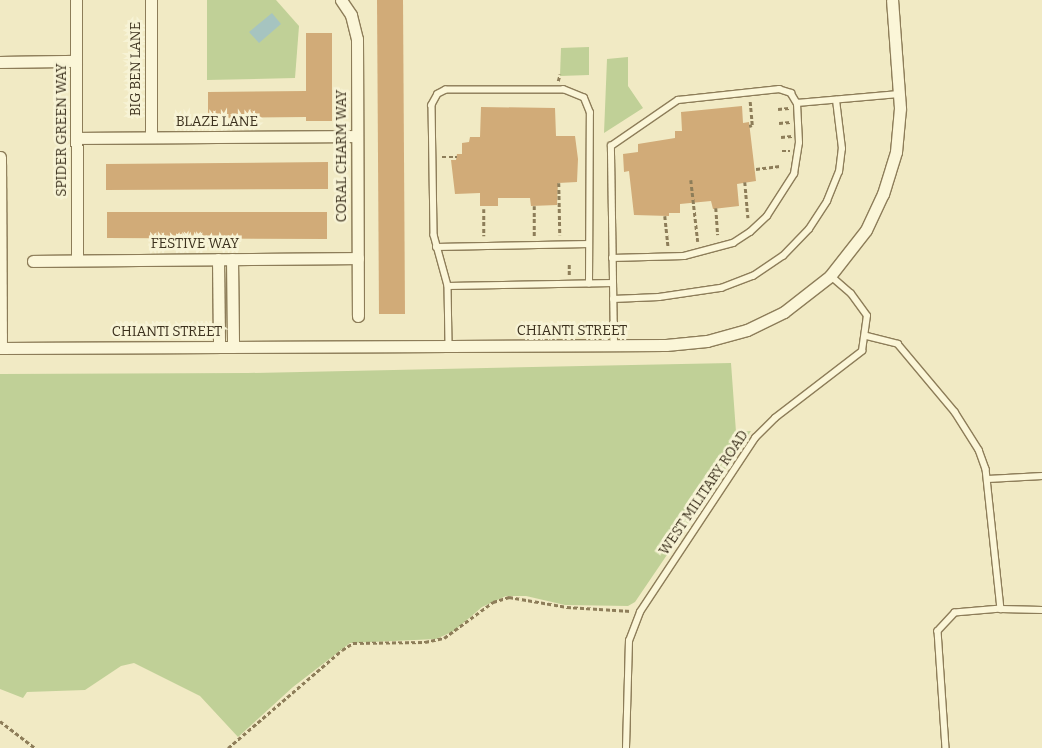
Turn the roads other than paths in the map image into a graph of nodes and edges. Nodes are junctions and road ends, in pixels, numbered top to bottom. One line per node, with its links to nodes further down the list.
1 (76, 0): 5 (street, SPIDER GREEN WAY)
2 (151, 0): 12 (street, BIG BEN LANE)
3 (340, 0): 10 (street, CORAL CHARM WAY)
4 (892, 0): 7 (street, CHIANTI STREET)
5 (76, 61): 6 (street); 11 (street, SPIDER GREEN WAY)
6 (0, 62)
7 (899, 94): 8 (lane); 22 (street, CHIANTI STREET)
8 (836, 100): 9 (lane); 26 (lane)
9 (797, 103): 17 (lane); 17 (lane)
10 (357, 136): 12 (street, BLAZE LANE); 16 (street, CORAL CHARM WAY)
11 (77, 138): 12 (street, BLAZE LANE); 20 (street, SPIDER GREEN WAY)
12 (151, 138)
13 (0, 157): 33 (street)
14 (589, 244): 15 (lane); 15 (lane); 24 (lane)
15 (436, 247): 25 (lane)
16 (358, 258): 19 (street, FESTIVE WAY); 27 (street, CORAL CHARM WAY)
17 (612, 258): 23 (lane)
18 (218, 259): 19 (street, FESTIVE WAY); 20 (street, FESTIVE WAY); 31 (street)
19 (232, 259): 32 (street)
20 (77, 260): 21 (street, FESTIVE WAY)
21 (33, 261)
22 (830, 276): 28 (lane); 29 (street, CHIANTI STREET)
23 (613, 283): 24 (lane); 26 (lane)
24 (589, 284): 25 (lane)
25 (448, 286): 30 (lane)
26 (613, 299): 29 (lane)
27 (358, 316)
28 (867, 336): 35 (lane); 38 (lane, WEST MILITARY ROAD)
29 (614, 345): 30 (street, CHIANTI STREET)
30 (448, 346): 32 (street, CHIANTI STREET)
31 (219, 347): 32 (street, CHIANTI STREET); 33 (street, CHIANTI STREET)
32 (233, 347)
33 (1, 348)
34 (1042, 476): 35 (lane)
35 (988, 479): 36 (lane)
36 (1001, 609): 37 (lane); 39 (lane)
37 (1042, 610)
38 (626, 748)
39 (946, 748)

